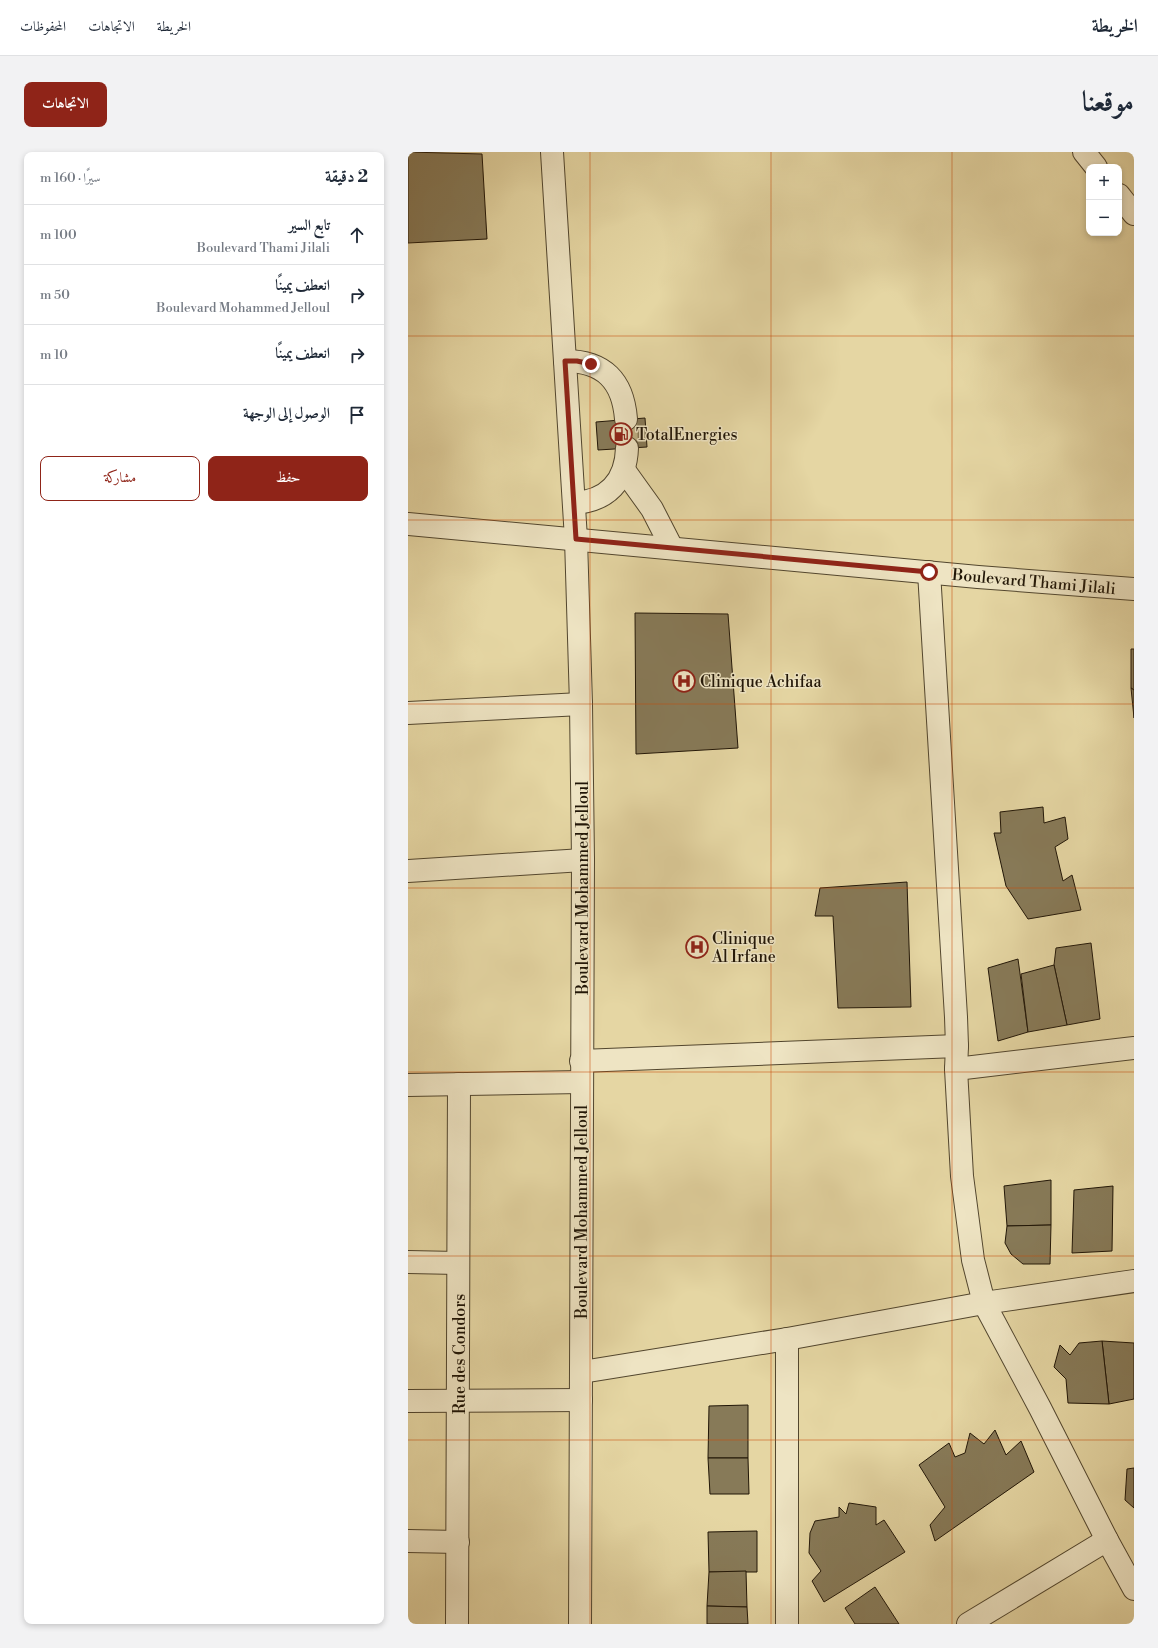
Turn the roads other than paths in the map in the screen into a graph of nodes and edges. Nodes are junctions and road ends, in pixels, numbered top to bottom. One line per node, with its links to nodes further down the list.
1 (552, 152): 6 (street, Boulevard Mohammed Jelloul)
2 (1084, 152): 3 (street)
3 (1094, 164)
4 (1122, 199): 5 (street)
5 (1134, 214)
6 (565, 361): 7 (street); 10 (street, Boulevard Mohammed Jelloul)
7 (626, 419)
8 (627, 448): 9 (street)
9 (624, 470): 10 (street); 13 (street)
10 (574, 503): 12 (street, Boulevard Mohammed Jelloul)
11 (408, 524): 12 (street, Boulevard Thami Jilali)
12 (576, 539): 13 (street, Boulevard Thami Jilali); 16 (street, Boulevard Mohammed Jelloul)
13 (672, 548): 14 (street, Boulevard Thami Jilali)
14 (929, 572): 15 (street, Boulevard Thami Jilali); 20 (street)
15 (1134, 590)
16 (581, 704): 17 (street); 18 (street, Boulevard Mohammed Jelloul)
17 (408, 713)
18 (583, 860): 19 (street); 23 (street, Boulevard Mohammed Jelloul)
19 (408, 871)
20 (958, 1046): 22 (street); 23 (street)
21 (1134, 1048): 22 (street)
22 (956, 1068): 29 (street)
23 (581, 1071): 24 (street); 31 (street, Boulevard Mohammed Jelloul)
24 (459, 1084): 25 (street); 27 (street, Rue des Condors)
25 (408, 1085)
26 (408, 1262): 27 (street)
27 (458, 1263): 34 (street, Rue des Condors)
28 (1134, 1281): 29 (street)
29 (984, 1303): 30 (street); 35 (street)
30 (787, 1339): 31 (street); 41 (street)
31 (582, 1372): 33 (street, Boulevard Mohammed Jelloul)
32 (408, 1400): 34 (street)
33 (581, 1400): 34 (street); 40 (street, Boulevard Mohammed Jelloul)
34 (459, 1401): 37 (street, Rue des Condors)
35 (1107, 1540): 38 (street); 42 (street)
36 (408, 1541): 37 (street)
37 (458, 1542): 39 (street, Rue des Condors)
38 (1134, 1589)
39 (457, 1624)
40 (580, 1624)
41 (787, 1624)
42 (968, 1624)

